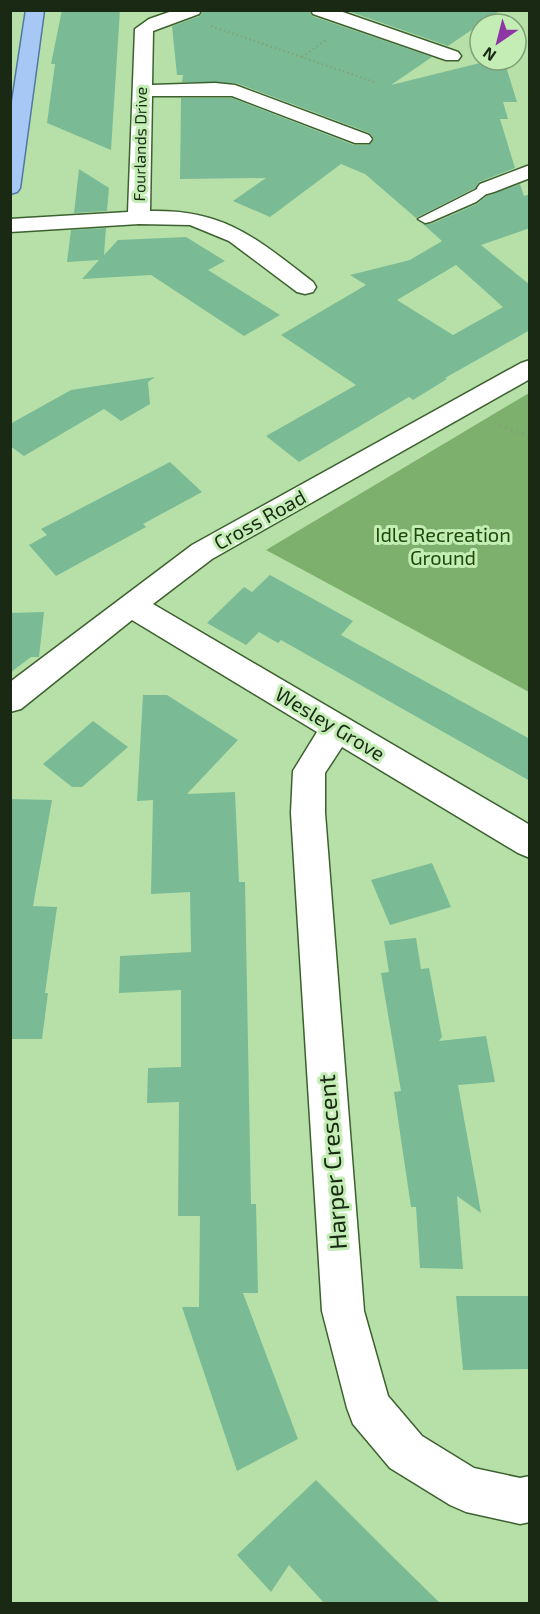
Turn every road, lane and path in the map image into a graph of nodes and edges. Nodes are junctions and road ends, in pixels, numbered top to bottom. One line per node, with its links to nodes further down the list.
1 (319, 10): 4 (street)
2 (39, 12): 7 (main road)
3 (186, 13): 5 (path); 6 (street, Fourlands Drive)
4 (452, 56)
5 (377, 83)
6 (142, 91): 8 (street); 12 (street, Fourlands Drive)
7 (16, 106): 10 (main road)
8 (362, 139)
9 (530, 171): 11 (street)
10 (10, 188)
11 (487, 188): 13 (lane)
12 (139, 218): 14 (street, Fourlands Drive); 15 (street)
13 (424, 219)
14 (10, 226)
15 (305, 287)
16 (530, 368): 17 (street, Cross Road)
17 (131, 605): 18 (street, Cross Road); 19 (street, Wesley Grove)
18 (10, 700)
19 (336, 728): 20 (street, Wesley Grove); 21 (street, Harper Crescent)
20 (530, 843)
21 (530, 1499)

